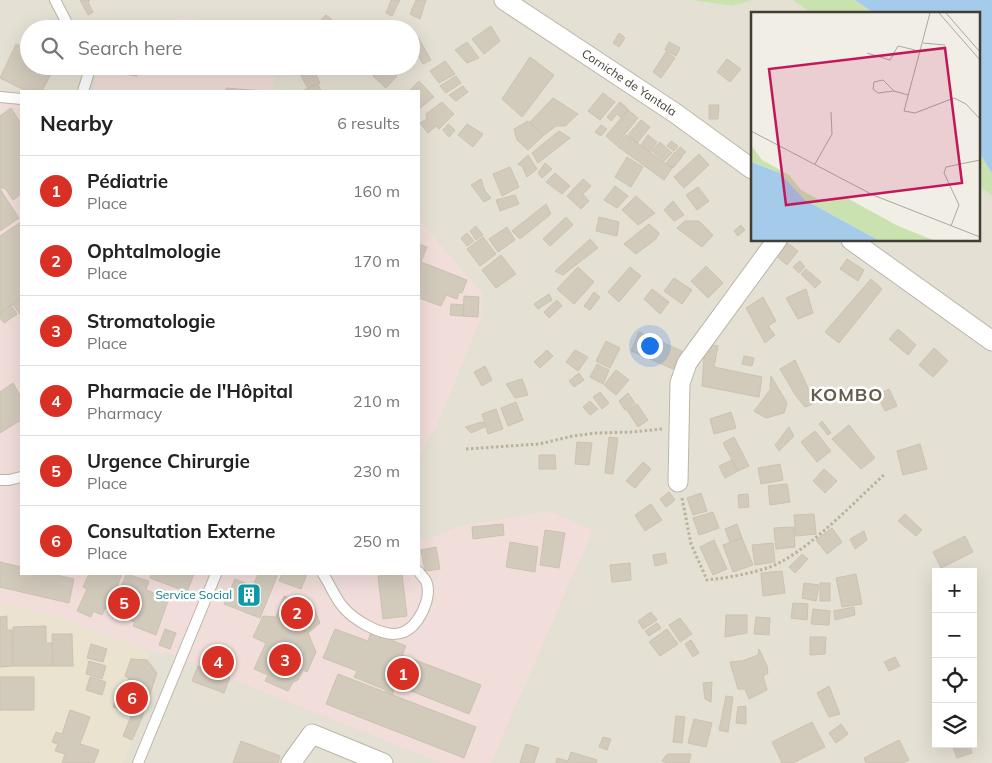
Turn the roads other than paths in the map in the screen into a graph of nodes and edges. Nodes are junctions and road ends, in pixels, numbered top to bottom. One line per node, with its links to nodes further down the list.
1 (55, 0): 3 (lane)
2 (504, 0): 8 (street, Corniche de Yantala)
3 (65, 20)
4 (87, 75): 5 (lane)
5 (83, 90)
6 (0, 97): 7 (lane)
7 (20, 99)
8 (751, 168)
9 (776, 241): 14 (street)
10 (852, 241): 11 (street)
11 (992, 341)
12 (20, 477): 13 (lane)
13 (0, 480)
14 (678, 482)
15 (420, 573): 17 (lane)
16 (216, 575): 18 (lane)
17 (324, 575)
18 (139, 761)
19 (291, 763): 20 (street)
20 (383, 763)

